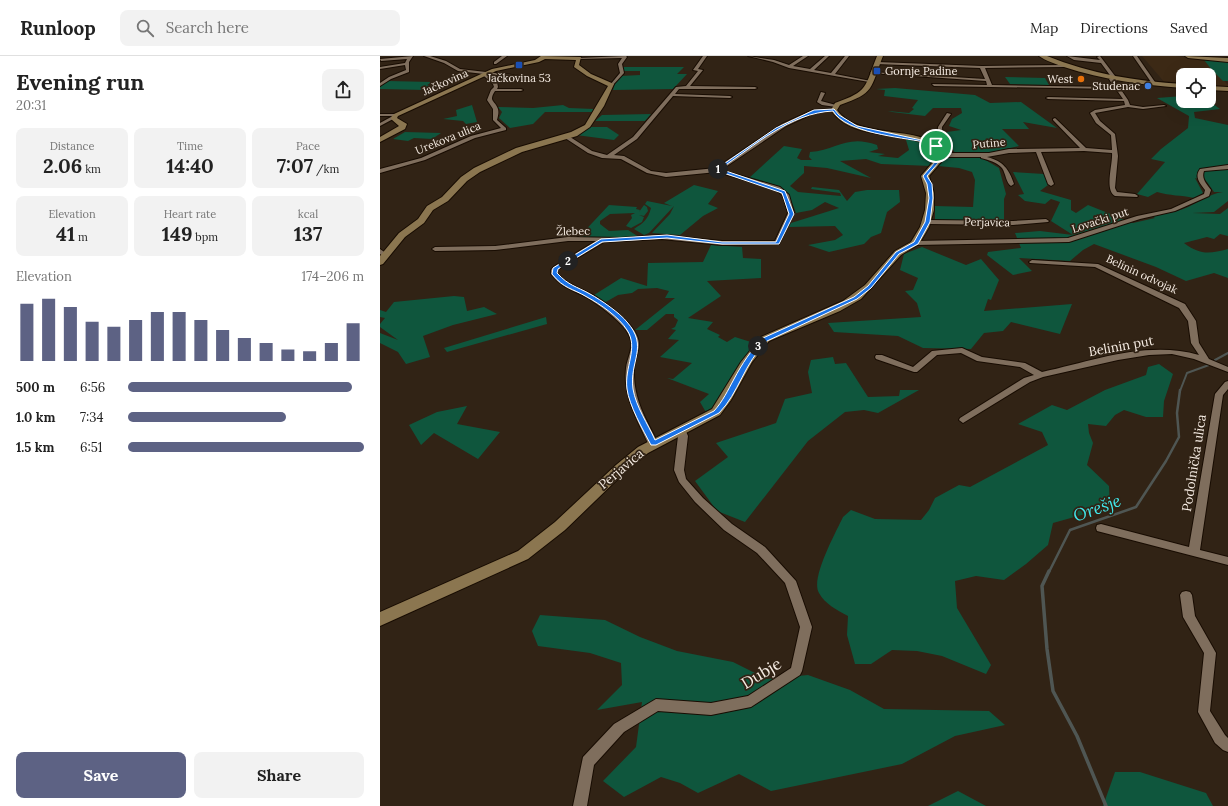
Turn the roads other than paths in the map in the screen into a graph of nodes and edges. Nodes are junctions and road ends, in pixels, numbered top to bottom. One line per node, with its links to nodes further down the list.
1 (426, 56): 32 (street)
2 (505, 56): 23 (street)
3 (545, 56): 17 (street, Jačkovina); 32 (street, Jačkovina)
4 (705, 56): 44 (street)
5 (750, 56): 21 (street)
6 (781, 56): 21 (street)
7 (806, 56): 27 (street)
8 (827, 56): 30 (street)
9 (847, 56): 33 (street)
10 (1042, 56): 22 (street)
11 (1069, 56): 24 (street)
12 (1098, 56): 24 (street)
13 (1135, 56): 38 (street)
14 (1188, 56): 16 (street)
15 (410, 57): 19 (street); 25 (street)
16 (1212, 57): 20 (street)
17 (579, 58): 40 (street); 40 (street)
18 (879, 59): 22 (street); 28 (street); 31 (street)
19 (381, 60)
20 (1228, 60)
21 (774, 61): 27 (street)
22 (1052, 61): 26 (street)
23 (495, 62)
24 (1103, 62): 35 (street)
25 (407, 64): 29 (street); 39 (street)
26 (1064, 66): 28 (street); 35 (street)
27 (789, 67): 30 (street)
28 (982, 67): 37 (street)
29 (380, 68)
30 (810, 71): 33 (street)
31 (872, 73): 36 (street); 37 (street)
32 (486, 74): 34 (street); 50 (street, Urekova ulica); 63 (street, Jačkovina)
33 (832, 75): 36 (street)
34 (536, 78)
35 (1114, 79): 38 (street); 47 (street)
36 (868, 80): 60 (street)
37 (987, 80): 42 (street)
38 (1155, 84): 43 (street)
39 (380, 85)
40 (612, 85): 66 (street)
41 (934, 85): 42 (street)
42 (990, 86): 45 (street)
43 (1176, 86)
44 (687, 87): 46 (street); 53 (street)
45 (1042, 87): 47 (street); 55 (street)
46 (755, 88)
47 (1117, 88): 56 (street)
48 (1216, 88): 49 (street)
49 (1228, 89)
50 (493, 90): 51 (street); 77 (street, Urekova ulica)
51 (521, 90)
52 (823, 93): 60 (street)
53 (673, 95): 54 (street); 74 (street)
54 (730, 97)
55 (1048, 98): 56 (street); 57 (street)
56 (1126, 100): 58 (street)
57 (1050, 105)
58 (1128, 106): 59 (street); 71 (street)
59 (1164, 106)
60 (835, 108): 68 (street); 76 (street, Žlebec)
61 (949, 114): 68 (street)
62 (380, 115): 63 (street)
63 (394, 117): 65 (street); 67 (street)
64 (1056, 119): 69 (street)
65 (380, 125)
66 (565, 136): 74 (street, Žlebec); 86 (street)
67 (380, 140)
68 (936, 146): 72 (street)
69 (1084, 148): 70 (street, Putine); 71 (street, Putine)
70 (1038, 150): 73 (street, Putine); 79 (street)
71 (1114, 152): 80 (street)
72 (943, 155): 73 (street, Putine); 82 (street)
73 (972, 155): 78 (street)
74 (609, 156): 76 (street, Žlebec)
75 (1228, 167): 84 (street, Lovački put)
76 (717, 170): 83 (street, Žlebec)
77 (380, 171)
78 (1011, 184)
79 (1051, 184)
80 (1135, 196)
81 (1046, 220): 82 (street, Perjavica)
82 (928, 222): 84 (street)
83 (601, 241): 85 (street, Žlebec); 95 (street)
84 (916, 243): 94 (street, Perjavica)
85 (435, 250)
86 (382, 256)
87 (1032, 262): 89 (street, Belinin odvojak)
88 (880, 357): 91 (street)
89 (1205, 359): 90 (street, Belinin put); 91 (street, Belinin put)
90 (1228, 370)
91 (1041, 375): 93 (street, Belinin put)
92 (1228, 384): 97 (street, Podolnička ulica)
93 (963, 420)
94 (681, 429): 95 (street, Perjavica); 102 (street, Dubje)
95 (654, 443): 100 (street, Perjavica)
96 (1101, 528): 97 (street)
97 (1194, 551): 98 (street)
98 (1228, 560)
99 (1186, 595): 101 (street)
100 (380, 619)
101 (1228, 746)
102 (580, 806)

